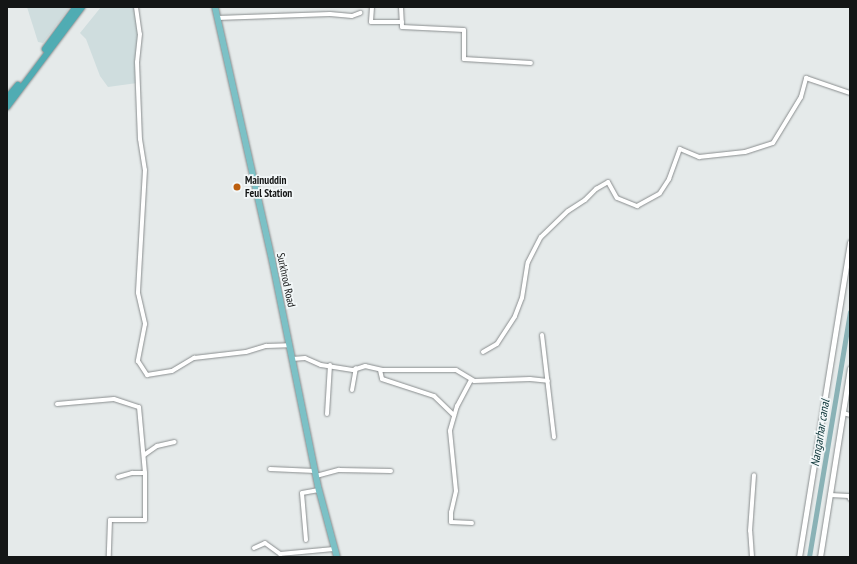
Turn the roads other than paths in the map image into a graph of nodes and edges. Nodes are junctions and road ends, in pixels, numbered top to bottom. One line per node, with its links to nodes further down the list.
1 (76, 7): 12 (highway)
2 (82, 7): 13 (highway)
3 (136, 7): 16 (street)
4 (215, 7): 8 (main road, Surkhrod Road)
5 (372, 7): 9 (street)
6 (402, 7): 9 (street)
7 (360, 13): 8 (street)
8 (217, 18): 16 (main road, Surkhrod Road)
9 (402, 22): 10 (street)
10 (531, 63)
11 (850, 93): 17 (street)
12 (7, 98)
13 (7, 107)
14 (850, 242): 50 (street)
15 (542, 335): 24 (street)
16 (290, 345): 18 (main road, Surkhrod Road)
17 (483, 352)
18 (292, 359): 19 (street); 37 (main road, Surkhrod Road)
19 (330, 364): 20 (street); 28 (street)
20 (356, 368): 22 (street); 25 (street)
21 (850, 368): 27 (street)
22 (380, 370): 23 (street); 29 (street)
23 (471, 380): 24 (street); 29 (street)
24 (548, 381): 31 (street)
25 (352, 390)
26 (57, 404): 33 (street)
27 (843, 413): 30 (street); 41 (street)
28 (327, 414)
29 (454, 415): 43 (street)
30 (850, 415)
31 (554, 437)
32 (175, 442): 33 (street)
33 (144, 455): 36 (street)
34 (270, 469): 37 (street)
35 (391, 471): 37 (street)
36 (145, 473): 39 (street); 47 (street)
37 (316, 474): 40 (main road, Surkhrod Road)
38 (754, 475): 49 (street)
39 (118, 477)
40 (319, 490): 44 (street); 46 (main road, Surkhrod Road)
41 (830, 495): 42 (street); 51 (street)
42 (850, 497)
43 (472, 523)
44 (306, 540)
45 (254, 548): 46 (street)
46 (334, 549): 48 (main road, Surkhrod Road)
47 (109, 557)
48 (337, 557)
49 (752, 557)
50 (799, 557)
51 (820, 557)

